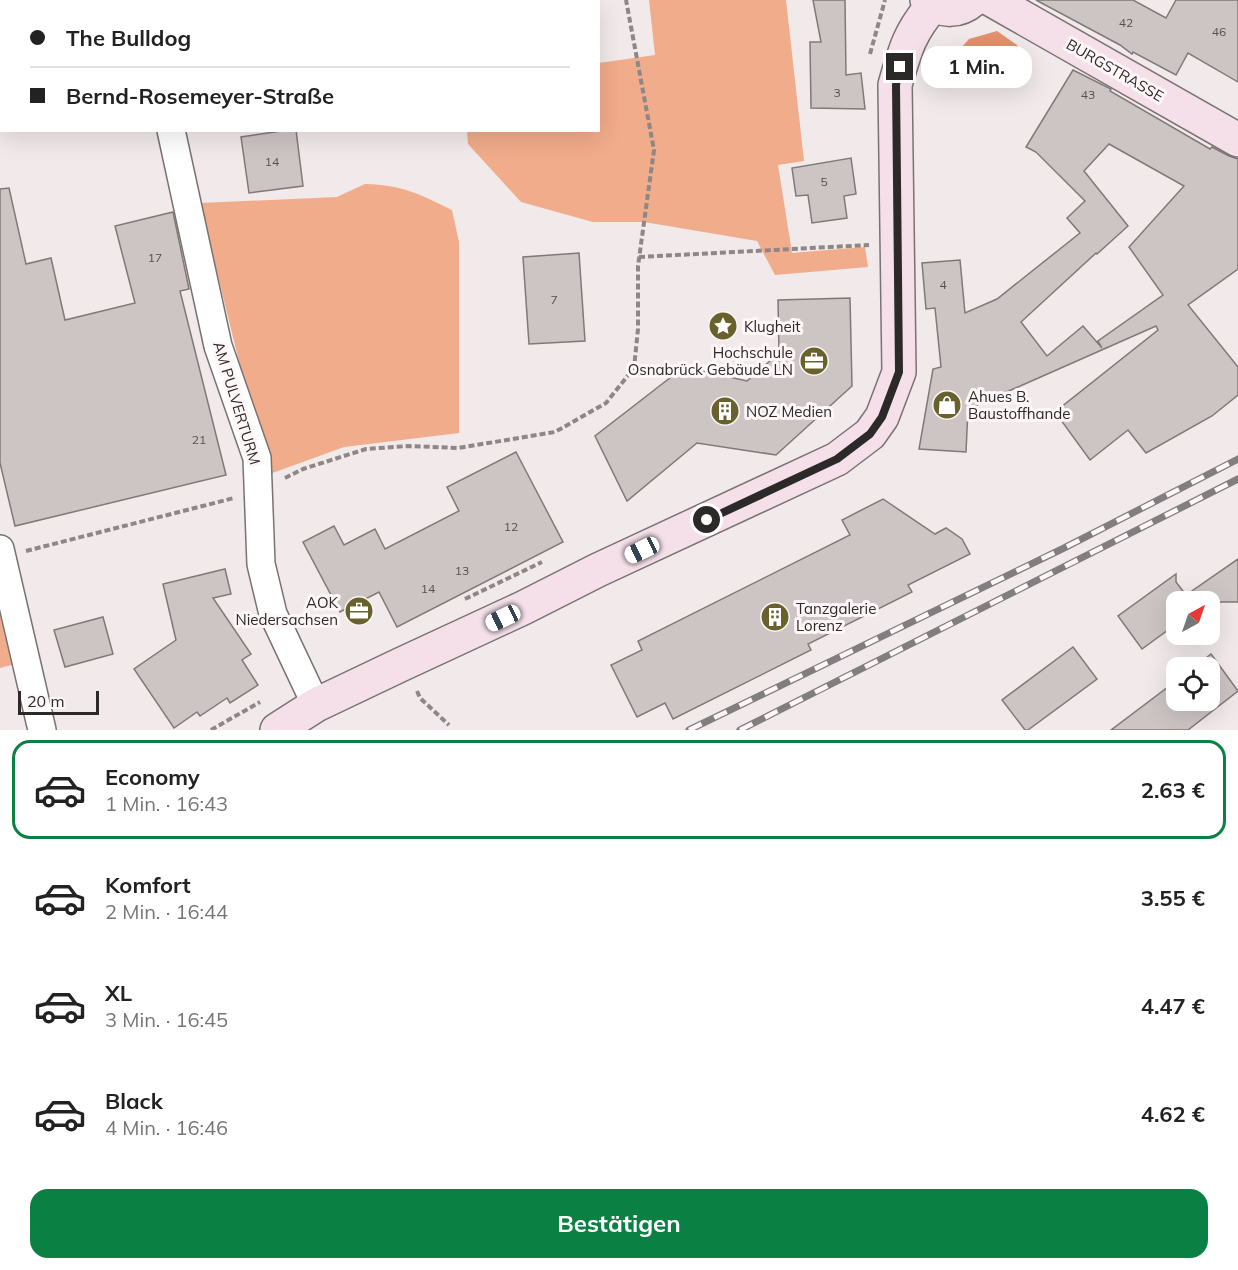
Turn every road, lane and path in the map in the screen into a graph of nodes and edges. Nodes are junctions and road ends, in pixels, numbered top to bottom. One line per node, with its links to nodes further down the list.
1 (626, 0): 10 (path)
2 (885, 0): 6 (path)
3 (973, 0): 5 (street)
4 (992, 0): 8 (street, BURGSTRASSE)
5 (930, 3): 17 (street)
6 (868, 62)
7 (171, 132): 11 (street, AM PULVERTURM)
8 (1238, 140)
9 (879, 244): 10 (path)
10 (639, 257): 11 (path)
11 (260, 492): 12 (path); 17 (street, AM PULVERTURM)
12 (1, 553): 19 (street)
13 (543, 561): 14 (path)
14 (460, 601)
15 (416, 689): 18 (path)
16 (261, 702): 20 (path)
17 (316, 705): 21 (street)
18 (449, 725)
19 (42, 730)
20 (211, 730)
21 (277, 730)

